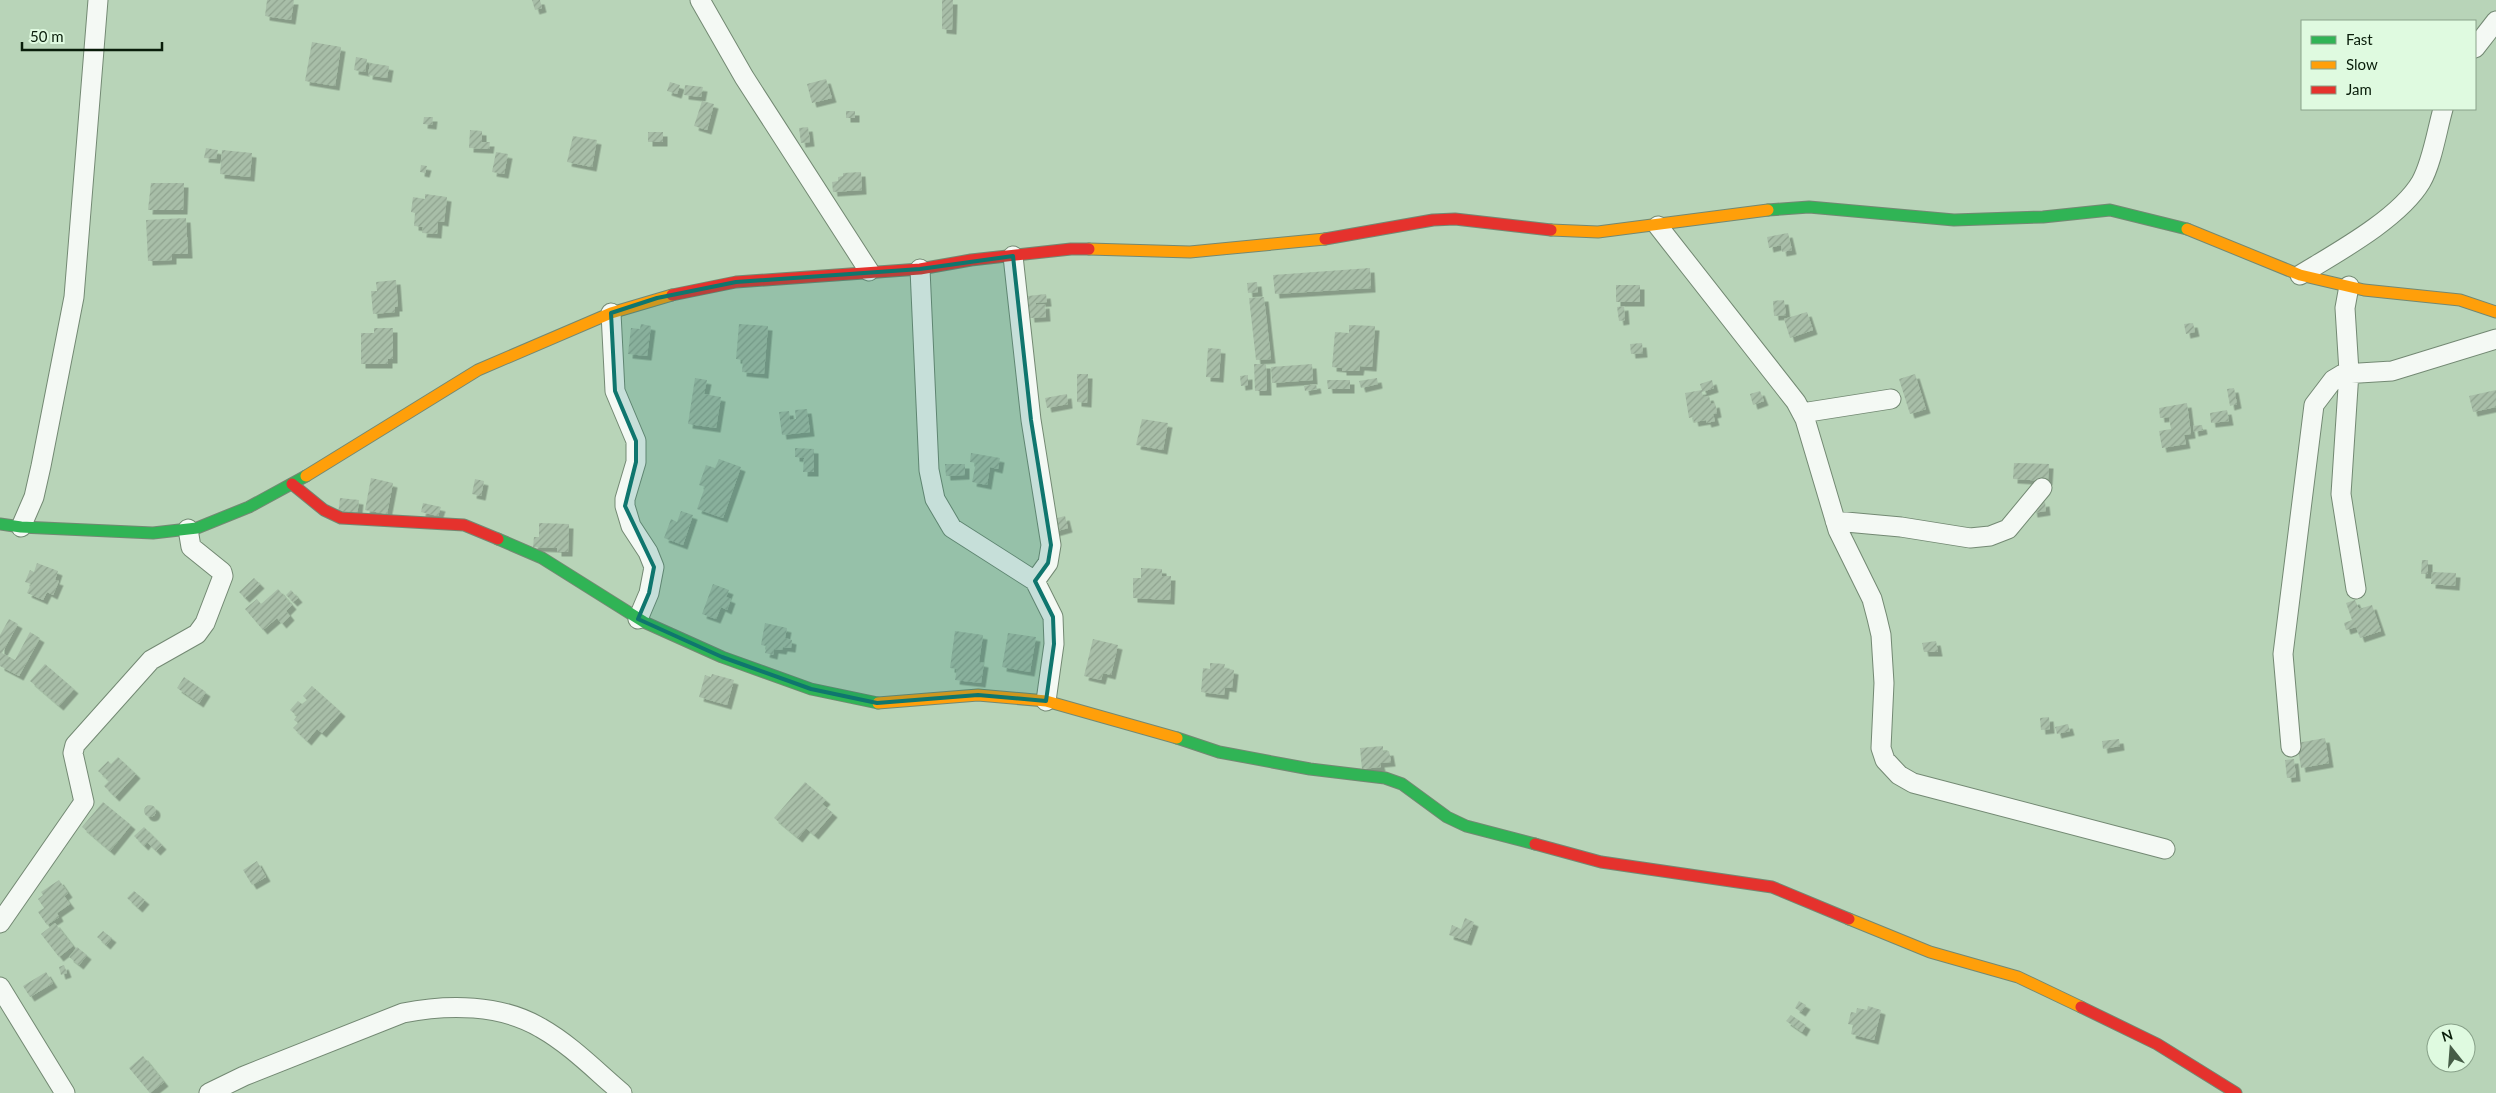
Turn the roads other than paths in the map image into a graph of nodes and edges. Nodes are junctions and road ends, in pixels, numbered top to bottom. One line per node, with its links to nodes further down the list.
1 (98, 0): 22 (street)
2 (700, 0): 9 (street)
3 (2496, 21): 4 (street)
4 (2476, 47)
5 (2443, 110): 10 (street)
6 (1658, 226): 7 (street); 10 (street); 17 (street)
7 (1013, 256): 8 (street); 24 (street)
8 (920, 269): 9 (street); 24 (street)
9 (868, 271): 13 (street)
10 (2300, 275): 11 (street)
11 (2349, 286): 12 (street); 15 (street)
12 (2496, 312)
13 (611, 313): 18 (street); 26 (street)
14 (2496, 339): 15 (street)
15 (2349, 372): 25 (street); 28 (street)
16 (1891, 399): 17 (street)
17 (1802, 413): 20 (street)
18 (292, 484): 23 (street); 26 (street)
19 (2042, 488): 20 (street)
20 (1835, 521): 29 (street)
21 (0, 524): 22 (street)
22 (21, 527): 23 (street)
23 (188, 528): 30 (street)
24 (1035, 580): 27 (street)
25 (2356, 589)
26 (638, 619): 27 (street)
27 (1046, 702): 35 (street)
28 (2292, 747)
29 (2165, 849)
30 (0, 923)
31 (0, 987): 32 (street)
32 (66, 1093)
33 (209, 1093): 34 (street)
34 (622, 1093)
35 (2236, 1093)

